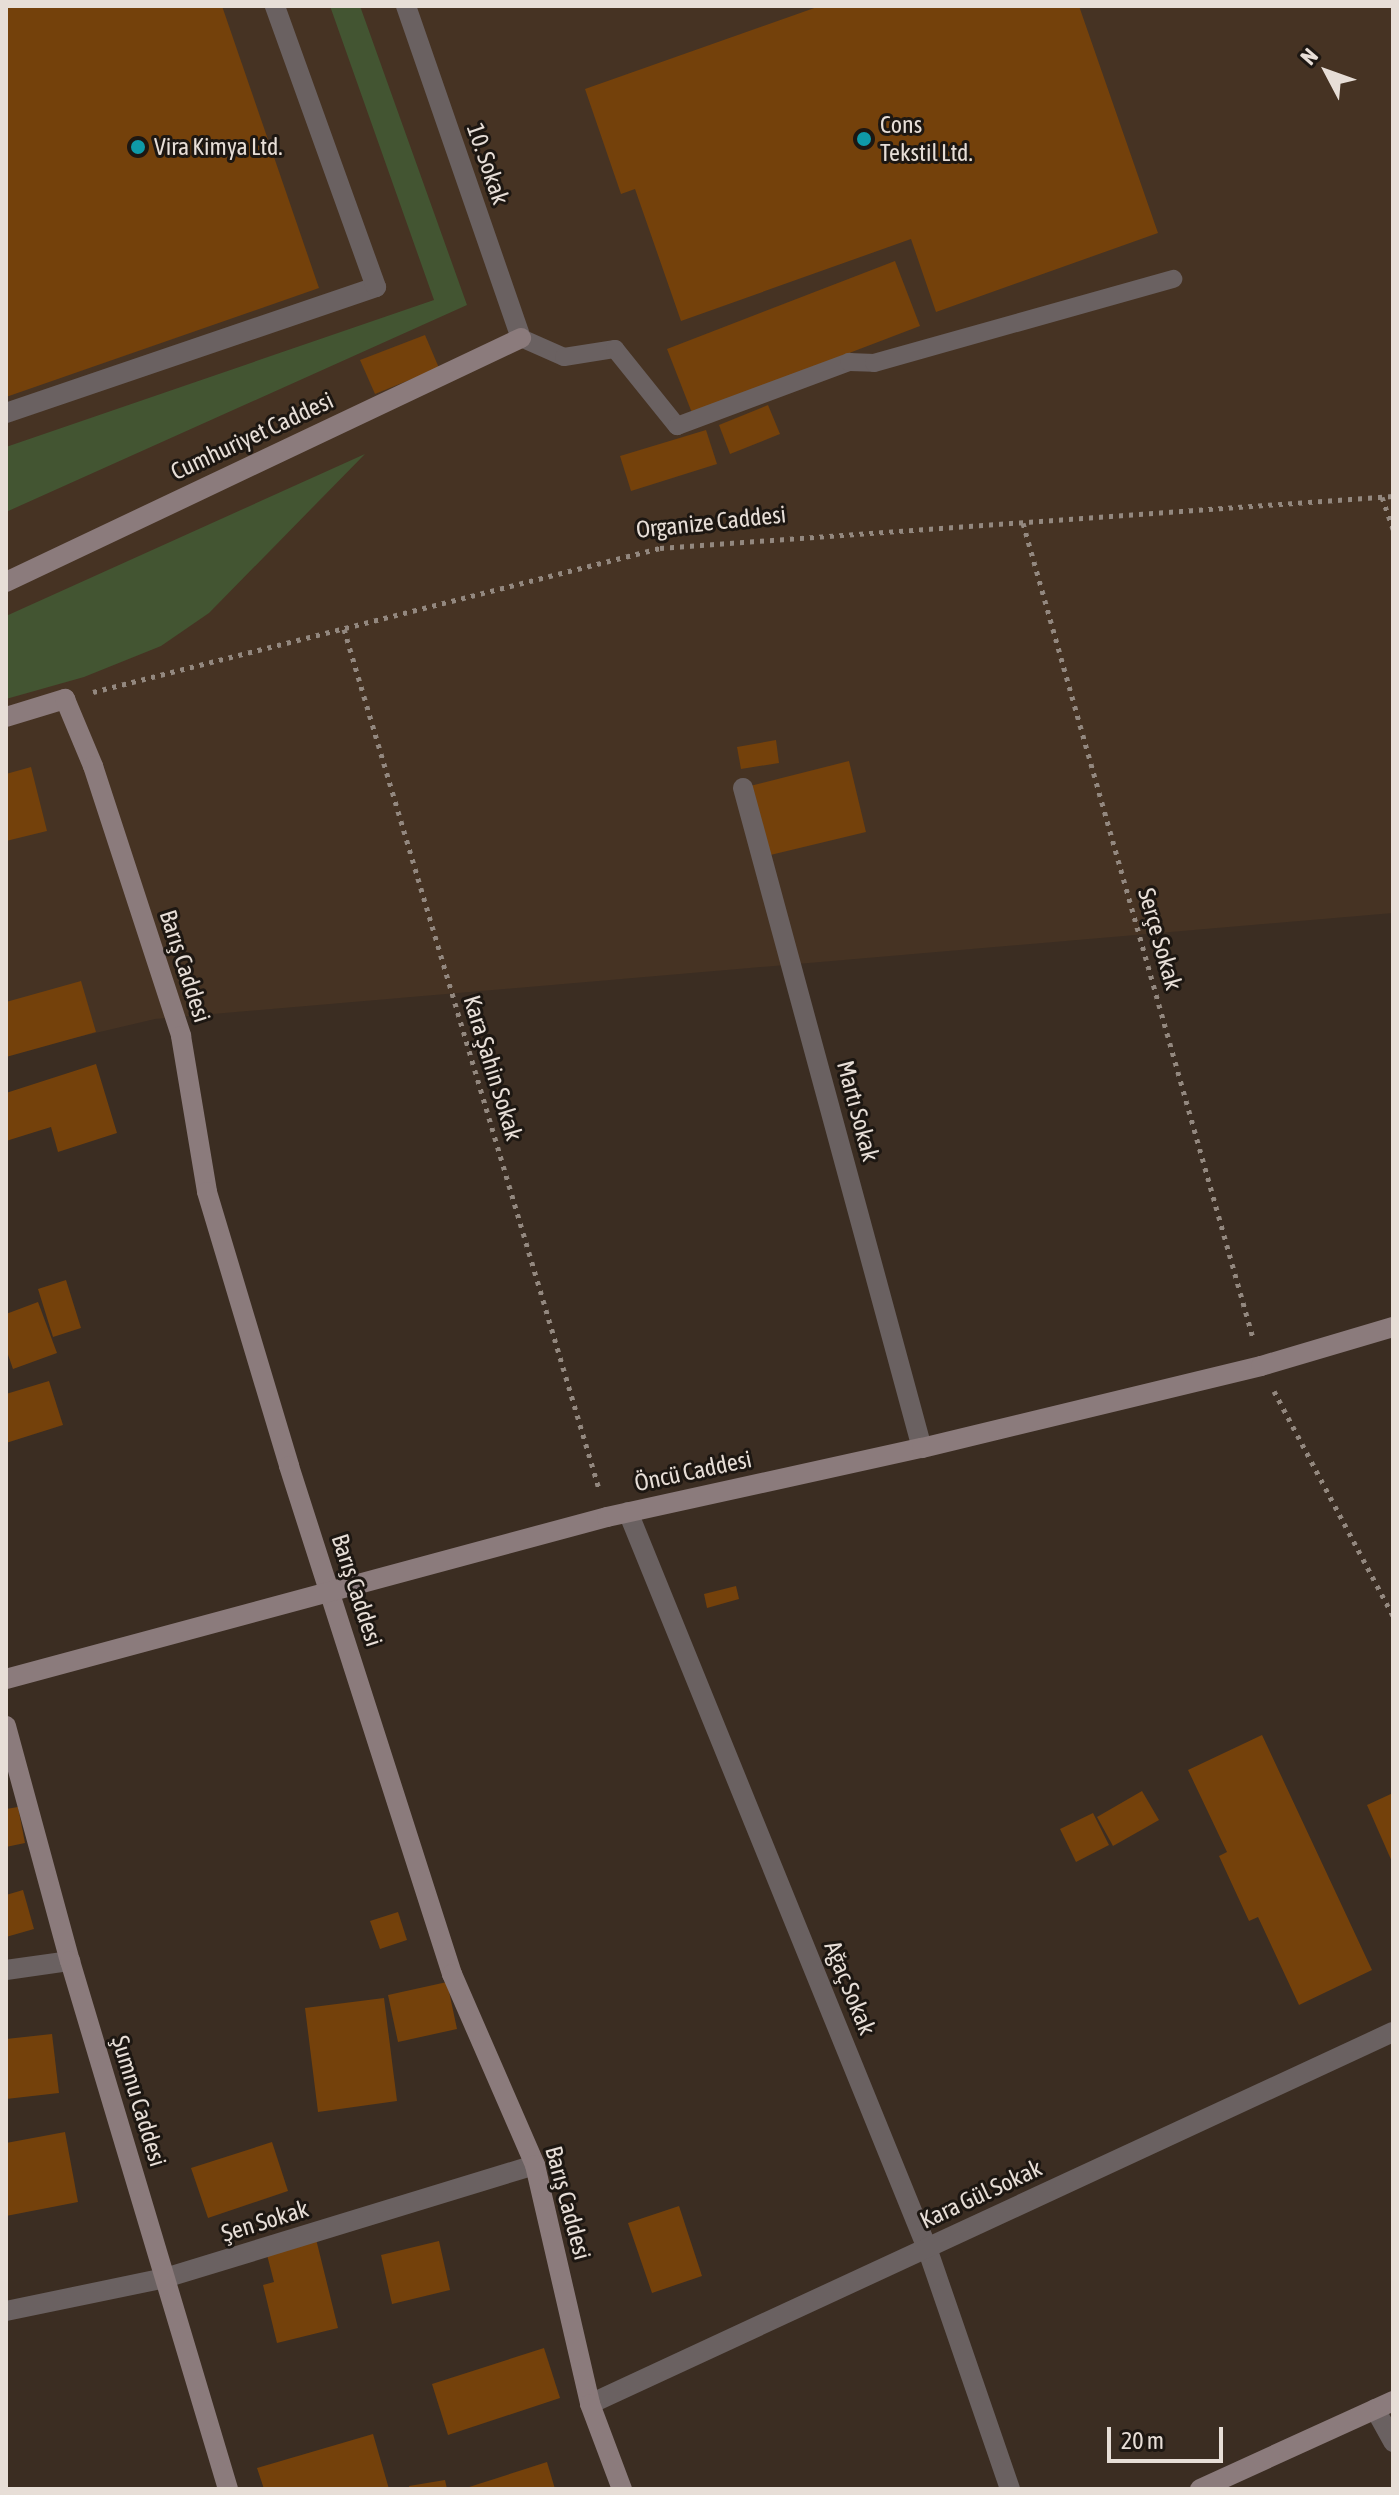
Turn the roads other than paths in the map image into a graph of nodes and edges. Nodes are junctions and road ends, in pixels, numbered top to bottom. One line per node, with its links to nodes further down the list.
1 (275, 6): 5 (street)
2 (406, 6): 4 (street, 10. Sokak)
3 (1173, 279): 4 (lane)
4 (521, 338): 6 (street, Cumhuriyet Caddesi)
5 (6, 413)
6 (6, 582)
7 (6, 717): 12 (street, Barış Caddesi)
8 (743, 788): 10 (street, Martı Sokak)
9 (1393, 1327): 10 (street, Öncü Caddesi)
10 (922, 1448): 11 (street, Öncü Caddesi)
11 (628, 1512): 12 (street, Öncü Caddesi); 19 (street, Ağaç Sokak)
12 (330, 1592): 13 (street, Öncü Caddesi); 18 (street, Barış Caddesi)
13 (6, 1679)
14 (6, 1726): 15 (street, Şumnu Caddesi)
15 (70, 1961): 16 (street); 20 (street, Şumnu Caddesi)
16 (6, 1970)
17 (1393, 2032): 19 (street, Kara Gül Sokak)
18 (535, 2165): 20 (street, Şen Sokak); 22 (street, Barış Caddesi)
19 (927, 2248): 22 (street, Kara Gül Sokak); 27 (street, Ağaç Sokak)
20 (165, 2278): 21 (street, Şen Sokak); 25 (street, Şumnu Caddesi)
21 (6, 2311)
22 (590, 2404): 26 (street, Barış Caddesi)
23 (1384, 2405): 24 (street); 28 (street)
24 (1393, 2442)
25 (228, 2489)
26 (622, 2489)
27 (1010, 2489)
28 (1200, 2489)

